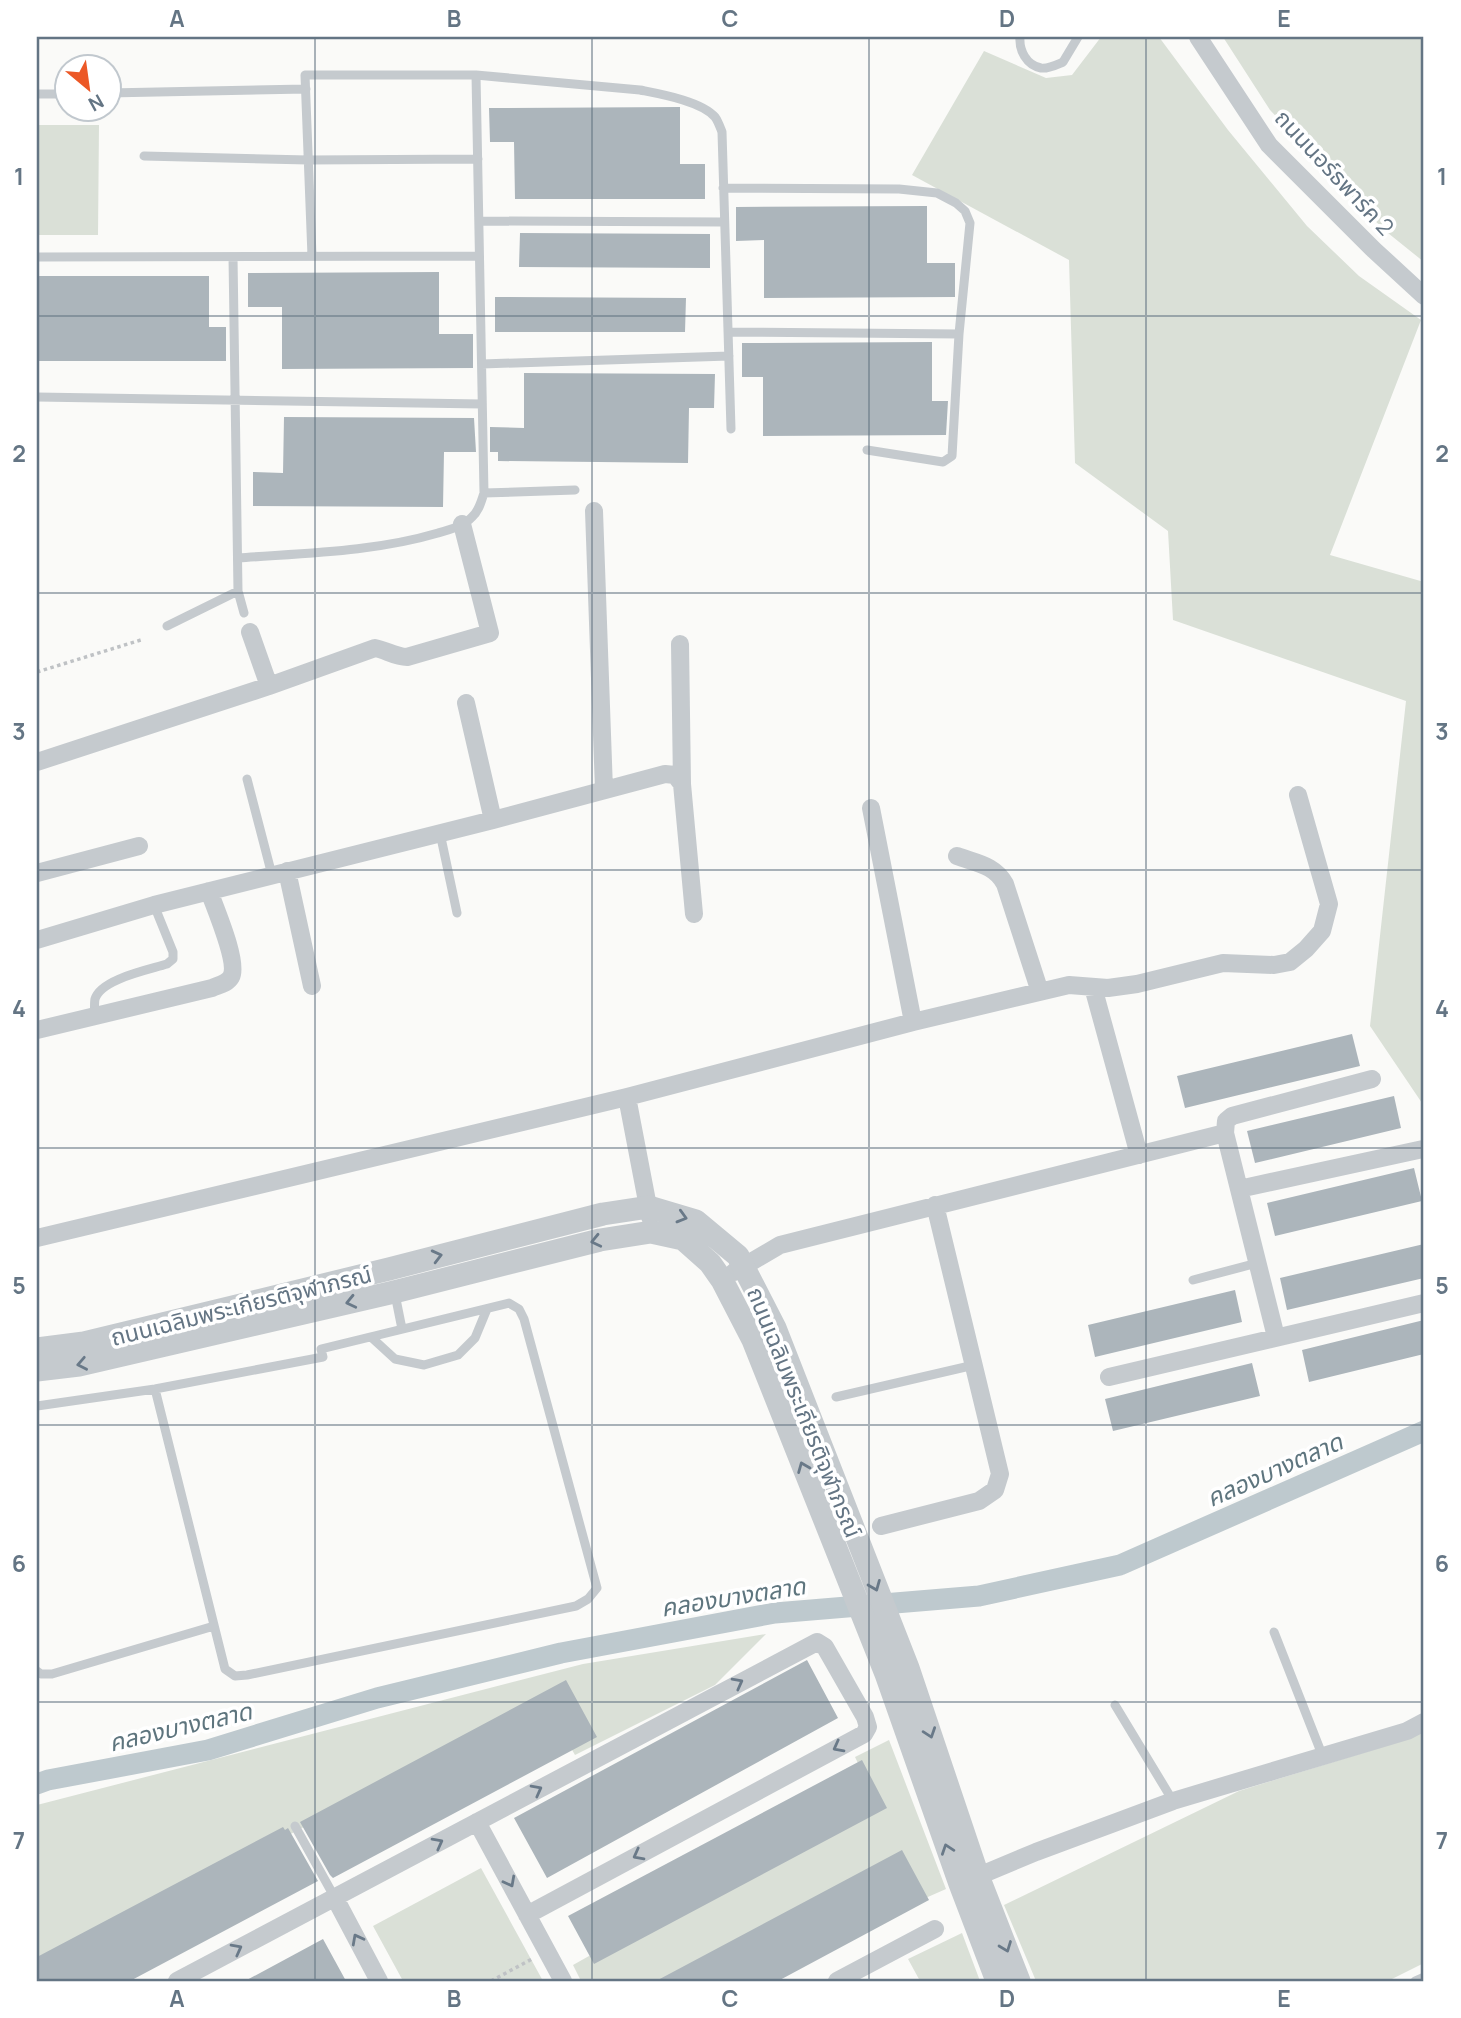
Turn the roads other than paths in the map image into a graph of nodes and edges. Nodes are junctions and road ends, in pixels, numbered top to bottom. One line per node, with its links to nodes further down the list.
1 (1020, 37): 2 (lane)
2 (1078, 37)
3 (1198, 37): 17 (street, ถนนนอร์ธพาร์ค 2)
4 (476, 75): 5 (lane); 8 (lane); 10 (lane)
5 (306, 89): 6 (lane); 9 (lane)
6 (122, 93)
7 (144, 156): 9 (lane)
8 (478, 159): 9 (lane); 11 (lane)
9 (309, 160): 13 (lane)
10 (723, 188): 12 (lane); 19 (lane)
11 (479, 221): 12 (lane); 14 (lane)
12 (724, 222): 18 (lane)
13 (312, 256): 14 (lane); 16 (lane)
14 (479, 256): 21 (lane)
15 (37, 257): 16 (lane)
16 (233, 257): 23 (lane)
17 (1424, 296)
18 (728, 332): 19 (lane); 20 (lane)
19 (959, 334): 26 (lane)
20 (729, 356): 21 (lane); 25 (lane)
21 (482, 364): 24 (lane)
22 (37, 397): 23 (lane)
23 (236, 400): 24 (lane); 31 (lane)
24 (482, 404): 28 (lane)
25 (731, 429)
26 (867, 450)
27 (575, 491): 28 (lane)
28 (484, 493): 30 (lane)
29 (594, 511): 42 (street)
30 (462, 524): 31 (lane); 37 (street)
31 (238, 558): 32 (lane)
32 (238, 591): 33 (lane); 34 (lane)
33 (244, 613)
34 (167, 626)
35 (250, 632): 37 (street)
36 (680, 644): 41 (street)
37 (269, 686): 39 (street)
38 (466, 703): 45 (street)
39 (37, 762)
40 (247, 779): 50 (lane)
41 (682, 784): 42 (street); 54 (street)
42 (604, 790): 45 (street)
43 (1298, 795): 57 (street)
44 (871, 808): 60 (street)
45 (493, 820): 46 (street)
46 (440, 833): 50 (street); 53 (lane)
47 (139, 846): 49 (street)
48 (957, 856): 58 (street)
49 (37, 873)
50 (280, 873): 51 (street); 56 (street)
51 (209, 891): 52 (street); 59 (street)
52 (154, 905): 55 (street); 59 (lane)
53 (457, 913)
54 (694, 914)
55 (37, 940)
56 (312, 986)
57 (1093, 987): 58 (street); 66 (street)
58 (1040, 992): 60 (street)
59 (94, 1017): 61 (street)
60 (913, 1022): 63 (street)
61 (37, 1030)
62 (1373, 1079): 64 (street)
63 (627, 1097): 69 (street); 71 (street)
64 (1225, 1133): 66 (street); 67 (street)
65 (1423, 1149): 67 (street)
66 (1139, 1155): 68 (street)
67 (1239, 1189): 72 (street)
68 (935, 1205): 73 (street); 84 (street)
69 (649, 1207): 70 (street); 73 (street, ถนนเฉลิมพระเกียรติจุฬาภรณ์, one-way to 73); 74 (street, ถนนเฉลิมพระเกียรติจุฬาภรณ์, one-way to 69)
70 (652, 1232): 75 (street, ถนนเฉลิมพระเกียรติจุฬาภรณ์); 77 (street, ถนนเฉลิมพระเกียรติจุฬาภรณ์, one-way to 77)
71 (37, 1238)
72 (1257, 1263): 76 (lane); 82 (street)
73 (743, 1265): 75 (street); 91 (street, ถนนเฉลิมพระเกียรติจุฬาภรณ์)
74 (389, 1269): 77 (lane); 83 (street, ถนนเฉลิมพระเกียรติจุฬาภรณ์)
75 (722, 1280): 91 (street, ถนนเฉลิมพระเกียรติจุฬาภรณ์, one-way to 75)
76 (1193, 1280)
77 (394, 1292): 80 (lane); 85 (street, ถนนเฉลิมพระเกียรติจุฬาภรณ์, one-way to 85)
78 (1424, 1303): 82 (street)
79 (487, 1309): 80 (lane); 81 (lane); 92 (lane)
80 (402, 1329): 81 (lane)
81 (371, 1337): 87 (lane)
82 (1276, 1337): 86 (street)
83 (37, 1349)
84 (974, 1365): 88 (lane); 90 (street)
85 (37, 1370)
86 (1109, 1377)
87 (155, 1389): 89 (lane); 92 (lane)
88 (835, 1397)
89 (37, 1406)
90 (881, 1526)
91 (839, 1527): 101 (street, ถนนเฉลิมพระเกียรติจุฬาภรณ์)
92 (214, 1626): 94 (lane)
93 (1274, 1632): 97 (lane)
94 (37, 1671)
95 (1115, 1705): 98 (lane)
96 (1424, 1722): 97 (street)
97 (1323, 1756): 98 (street)
98 (1173, 1801): 101 (street)
99 (477, 1822): 102 (street, one-way to 99); 103 (street, one-way to 103); 103 (street, one-way to 103)
100 (295, 1826): 102 (lane)
101 (969, 1880): 110 (street, ถนนเฉลิมพระเกียรติจุฬาภรณ์); 111 (street, ถนนเฉลิมพระเกียรติจุฬาภรณ์, one-way to 111)
102 (335, 1898): 106 (street, one-way to 102); 107 (street, one-way to 102)
103 (527, 1915): 108 (street)
104 (935, 1929): 109 (street)
105 (1424, 1977): 112 (lane)
106 (177, 1981)
107 (379, 1981)
108 (563, 1981)
109 (837, 1981)
110 (998, 1981)
111 (1019, 1981)
112 (1415, 1981)

